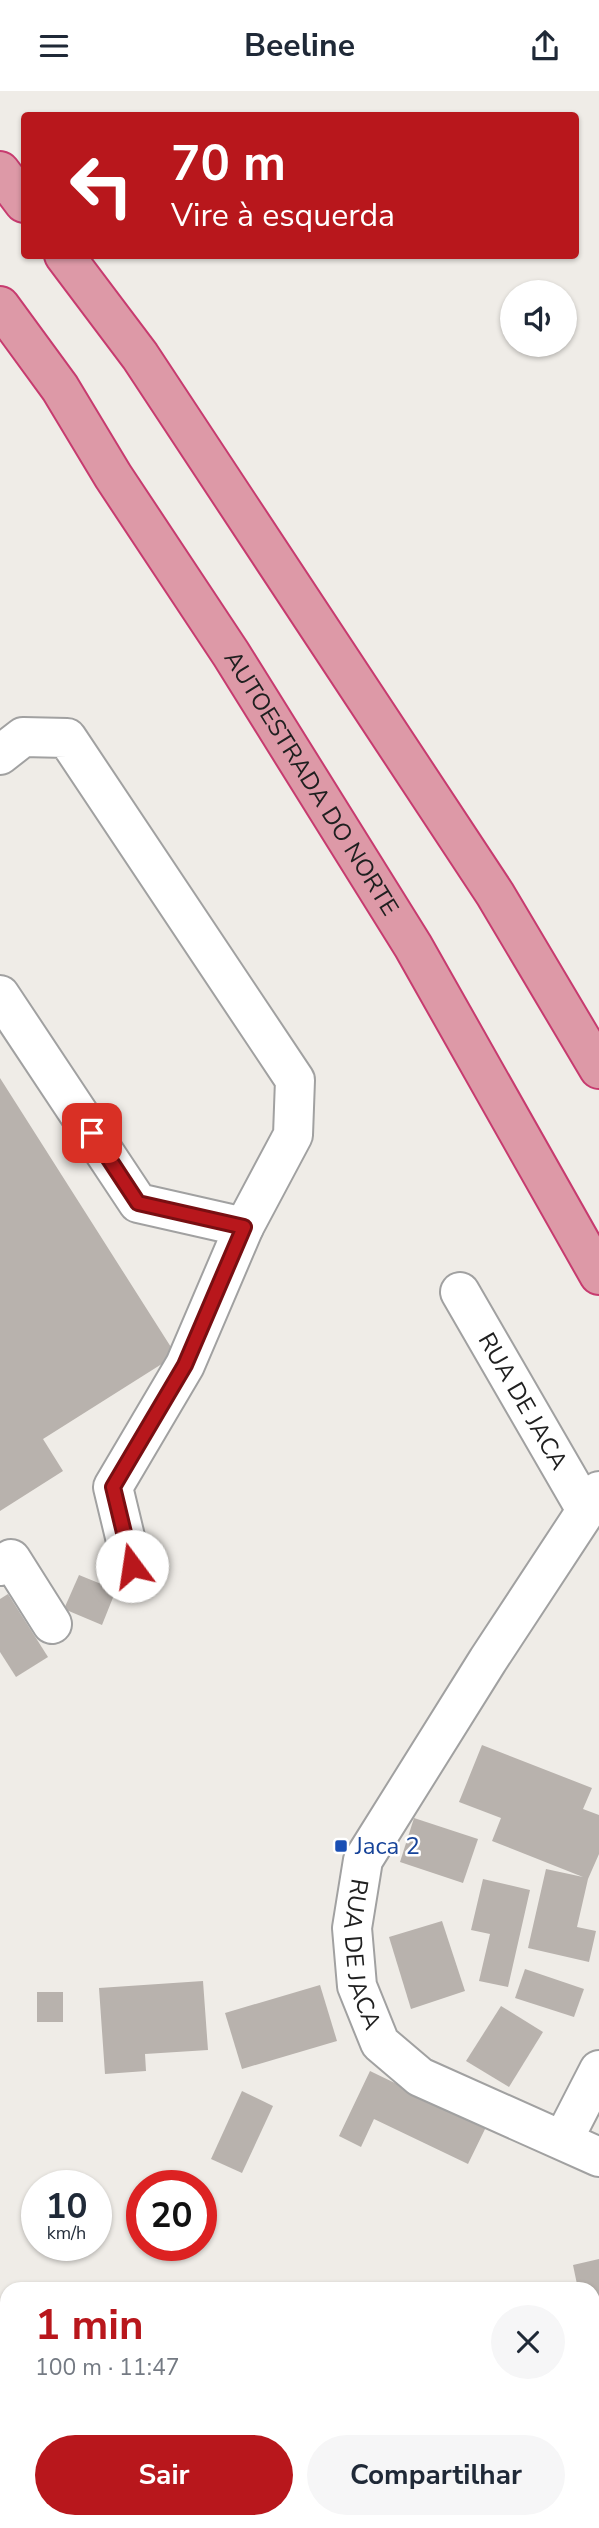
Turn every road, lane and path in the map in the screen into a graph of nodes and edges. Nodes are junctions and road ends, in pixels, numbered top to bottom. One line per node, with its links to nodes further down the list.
1 (0, 171): 2 (highway)
2 (21, 199)
3 (67, 259): 7 (highway)
4 (0, 306): 9 (highway, AUTOESTRADA DO NORTE)
5 (0, 755): 8 (street)
6 (0, 995): 8 (street)
7 (599, 1069)
8 (244, 1227): 13 (street)
9 (599, 1275)
10 (460, 1292): 11 (street, RUA DE JACA)
11 (592, 1500): 16 (street, RUA DE JACA)
12 (0, 1566): 14 (street)
13 (132, 1566)
14 (52, 1624)
15 (599, 2070): 16 (street)
16 (563, 2140): 17 (street, RUA DE JACA)
17 (599, 2157)

